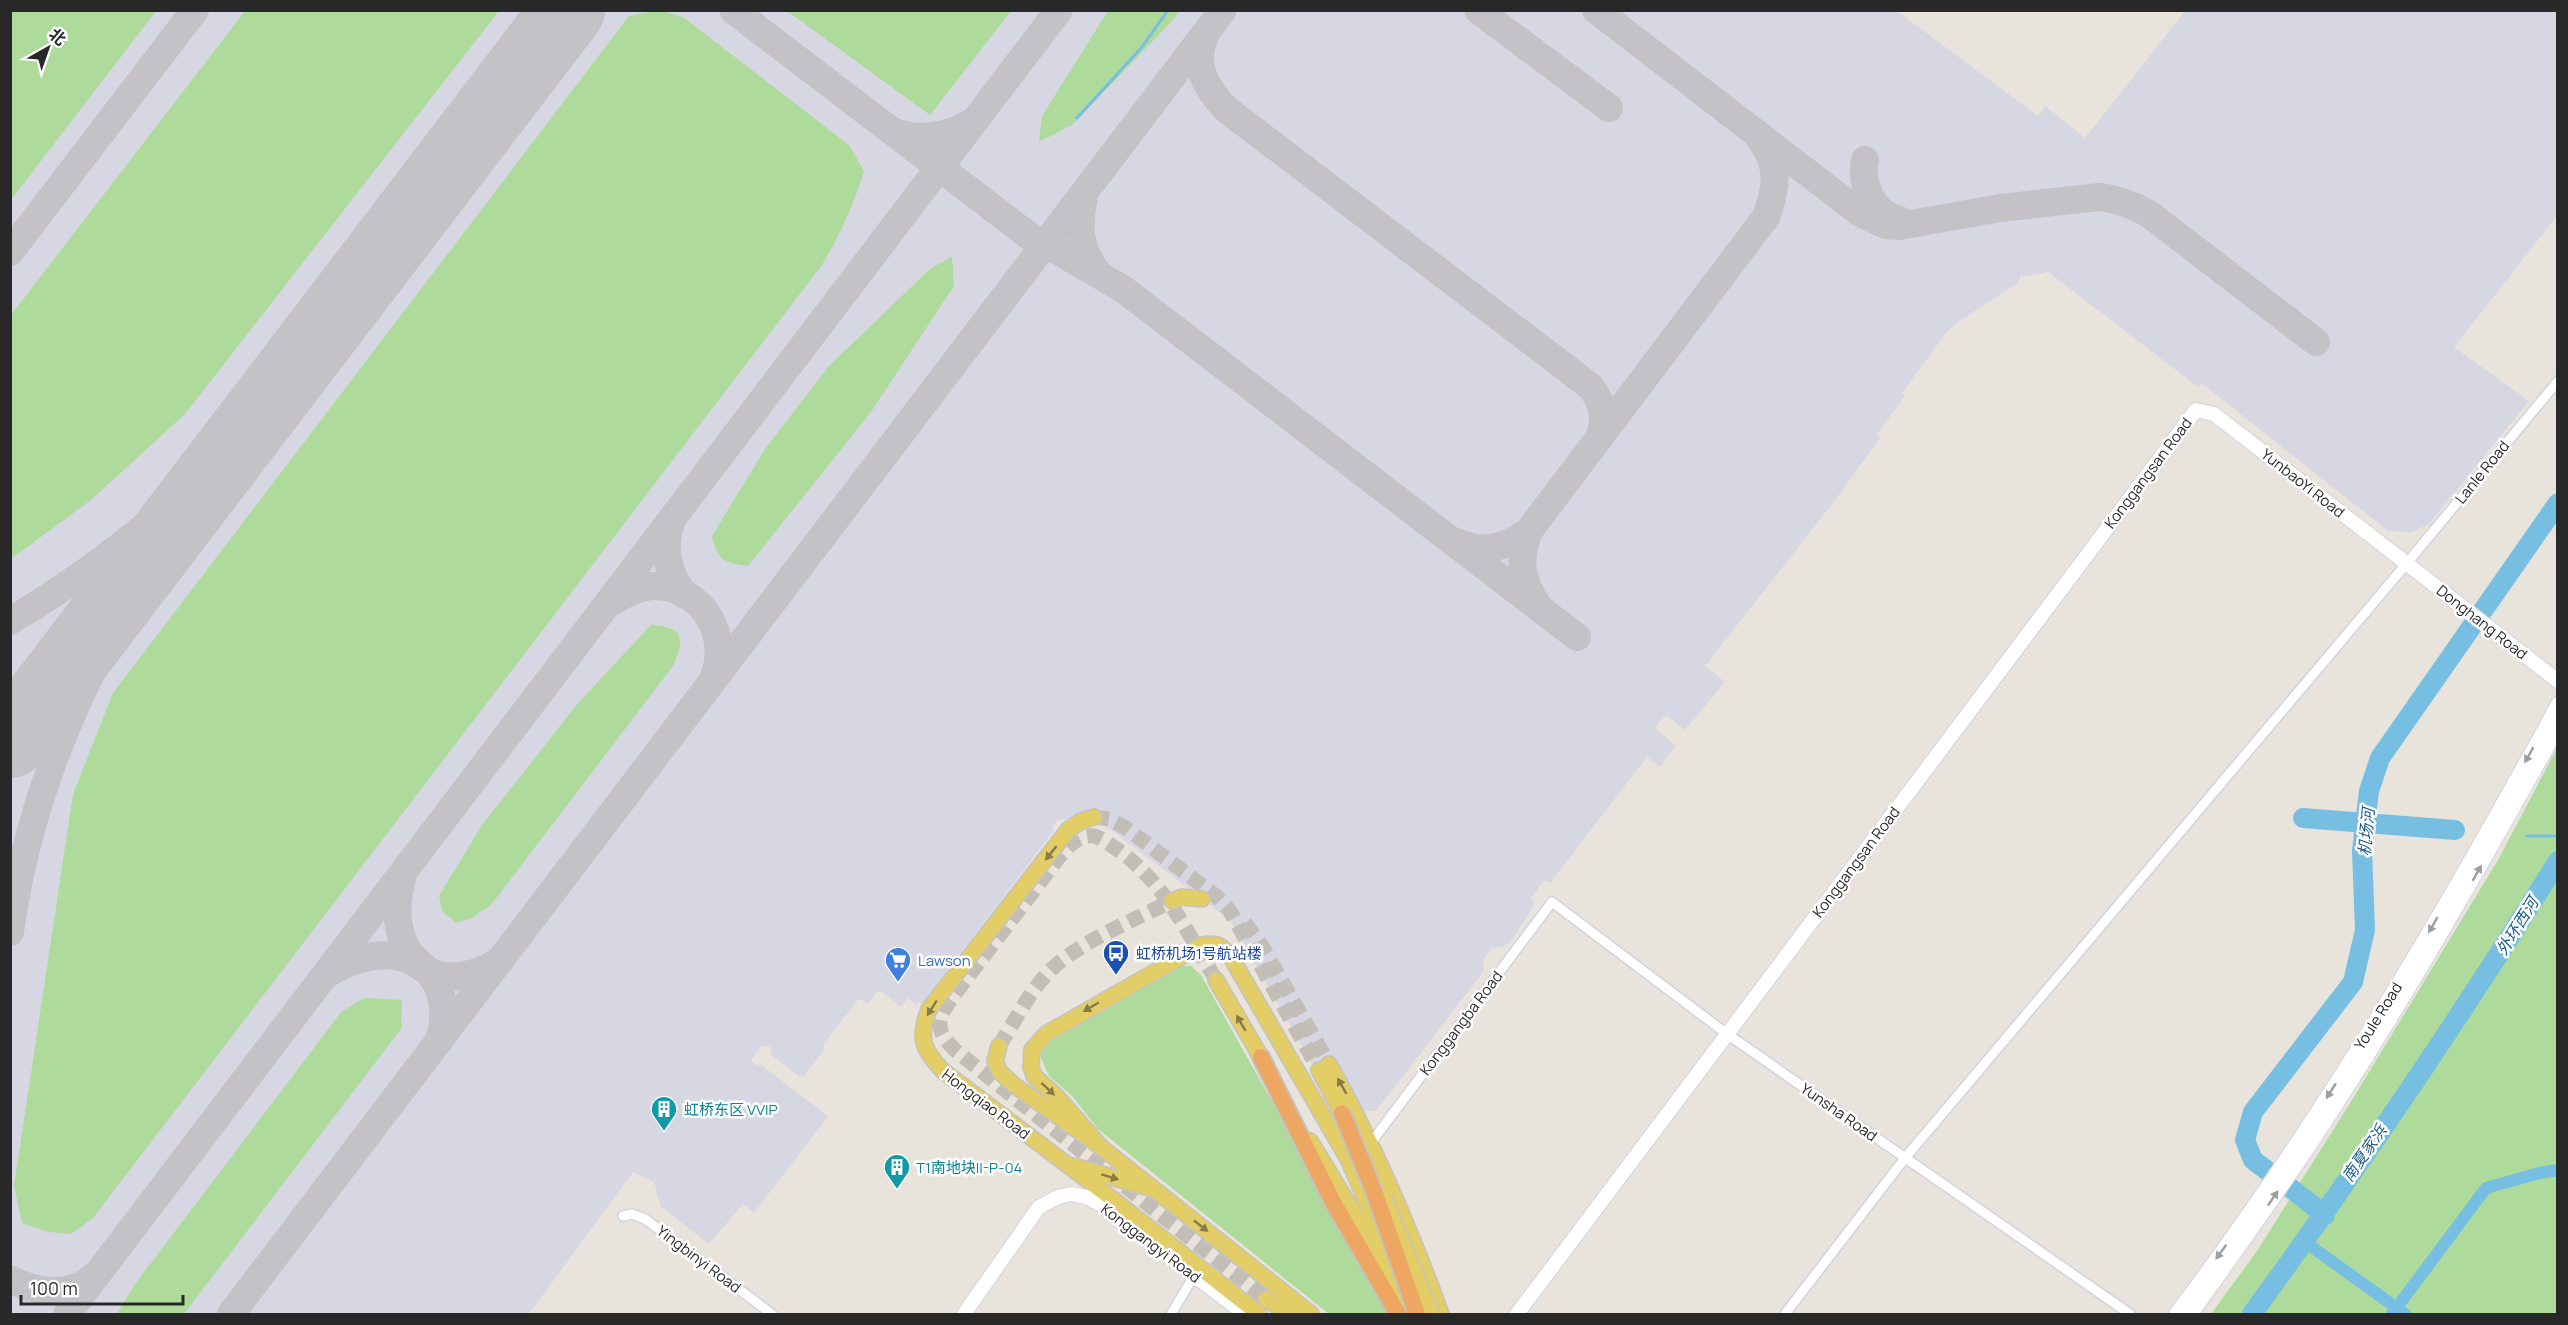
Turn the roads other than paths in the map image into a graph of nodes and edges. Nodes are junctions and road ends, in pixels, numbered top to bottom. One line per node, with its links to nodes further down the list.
1 (2558, 381): 3 (street, Lanle Road)
2 (2196, 410): 3 (street, YunbaoYi Road); 12 (street, Konggangsan Road)
3 (2407, 563): 4 (street, Donghang Road); 19 (street, Lanle Road)
4 (2554, 679)
5 (2558, 704): 38 (street, Youle Road, one-way to 38)
6 (2558, 728): 39 (street, Youle Road, one-way to 6)
7 (1094, 817): 20 (main road, Hongqiao Road, one-way to 20)
8 (1202, 899): 9 (main road)
9 (1172, 901)
10 (1552, 902): 12 (street, Yunsha Road); 17 (street, Konggangba Road)
11 (1216, 981): 14 (main road, one-way to 11)
12 (1727, 1034): 19 (street, Yunsha Road); 35 (street, Konggangsan Road)
13 (999, 1046): 18 (main road)
14 (1261, 1057): 24 (main road); 24 (highway)
15 (1290, 1059): 17 (main road); 18 (main road, one-way to 18); 24 (main road)
16 (1342, 1113): 17 (main road, one-way to 16); 24 (highway, bridge); 33 (main road, bridge)
17 (1370, 1144): 34 (main road)
18 (1101, 1147): 21 (main road)
19 (1905, 1158): 36 (street, Lanle Road); 37 (street, Yunsha Road)
20 (1065, 1164): 21 (main road, one-way to 21); 29 (main road, Hongqiao Road)
21 (1155, 1190): 32 (main road, one-way to 32)
22 (623, 1216): 25 (street, Yingbinyi Road)
23 (1194, 1276): 26 (street, Konggangyi Road); 27 (street); 28 (street, Konggangyi Road)
24 (1410, 1313)
25 (772, 1314)
26 (964, 1314)
27 (1171, 1314)
28 (1245, 1314)
29 (1259, 1314)
30 (1283, 1314): 31 (main road)
31 (1290, 1314)
32 (1311, 1314)
33 (1432, 1314)
34 (1441, 1314)
35 (1517, 1314)
36 (1785, 1314)
37 (2130, 1314)
38 (2176, 1314)
39 (2190, 1314)

